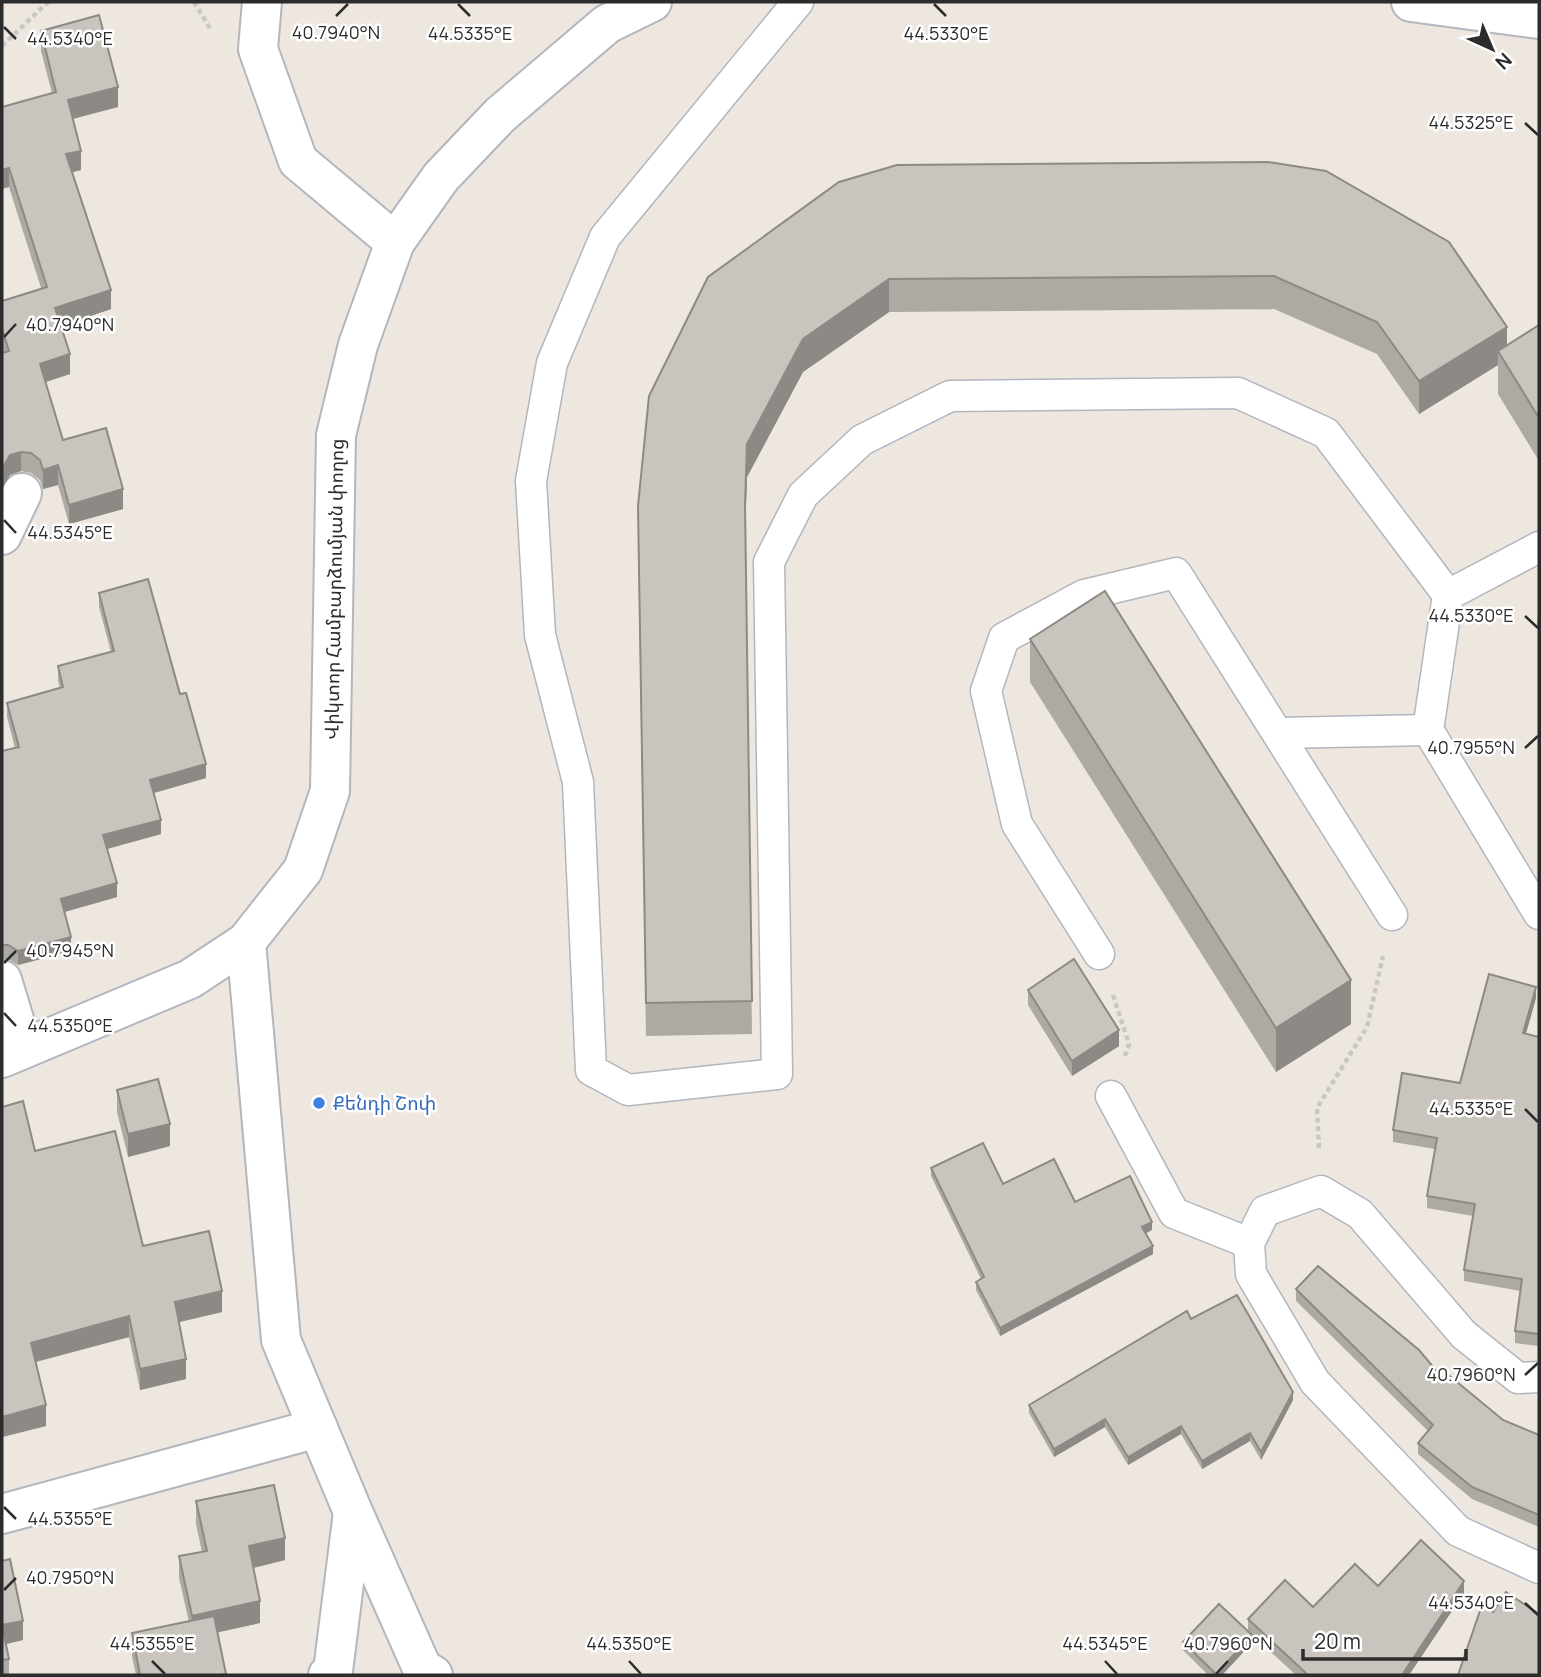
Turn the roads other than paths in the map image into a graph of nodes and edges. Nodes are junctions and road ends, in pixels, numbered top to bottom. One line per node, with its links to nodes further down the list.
1 (262, 2): 6 (street)
2 (652, 2): 6 (street, Վիկտոր Համբարձումյան փողոց)
3 (798, 2): 10 (lane)
4 (1411, 2): 5 (street)
5 (1539, 19)
6 (395, 242): 15 (street, Վիկտոր Համբարձումյան փողոց)
7 (22, 493): 8 (street)
8 (2, 535)
9 (1539, 547): 10 (lane)
10 (1448, 594): 11 (lane)
11 (1428, 730): 12 (lane); 13 (lane)
12 (1278, 733): 14 (lane); 16 (lane)
13 (1539, 914)
14 (1392, 915)
15 (246, 942): 18 (street, Վիկտոր Համբարձումյան փողոց); 22 (street)
16 (1099, 954)
17 (2, 979): 18 (street)
18 (12, 1053)
19 (1111, 1096): 20 (lane)
20 (1249, 1243): 21 (lane); 25 (lane)
21 (1539, 1377)
22 (318, 1428): 23 (street); 24 (street)
23 (353, 1512): 26 (street); 27 (street)
24 (2, 1514)
25 (1539, 1568)
26 (328, 1675)
27 (433, 1675)

